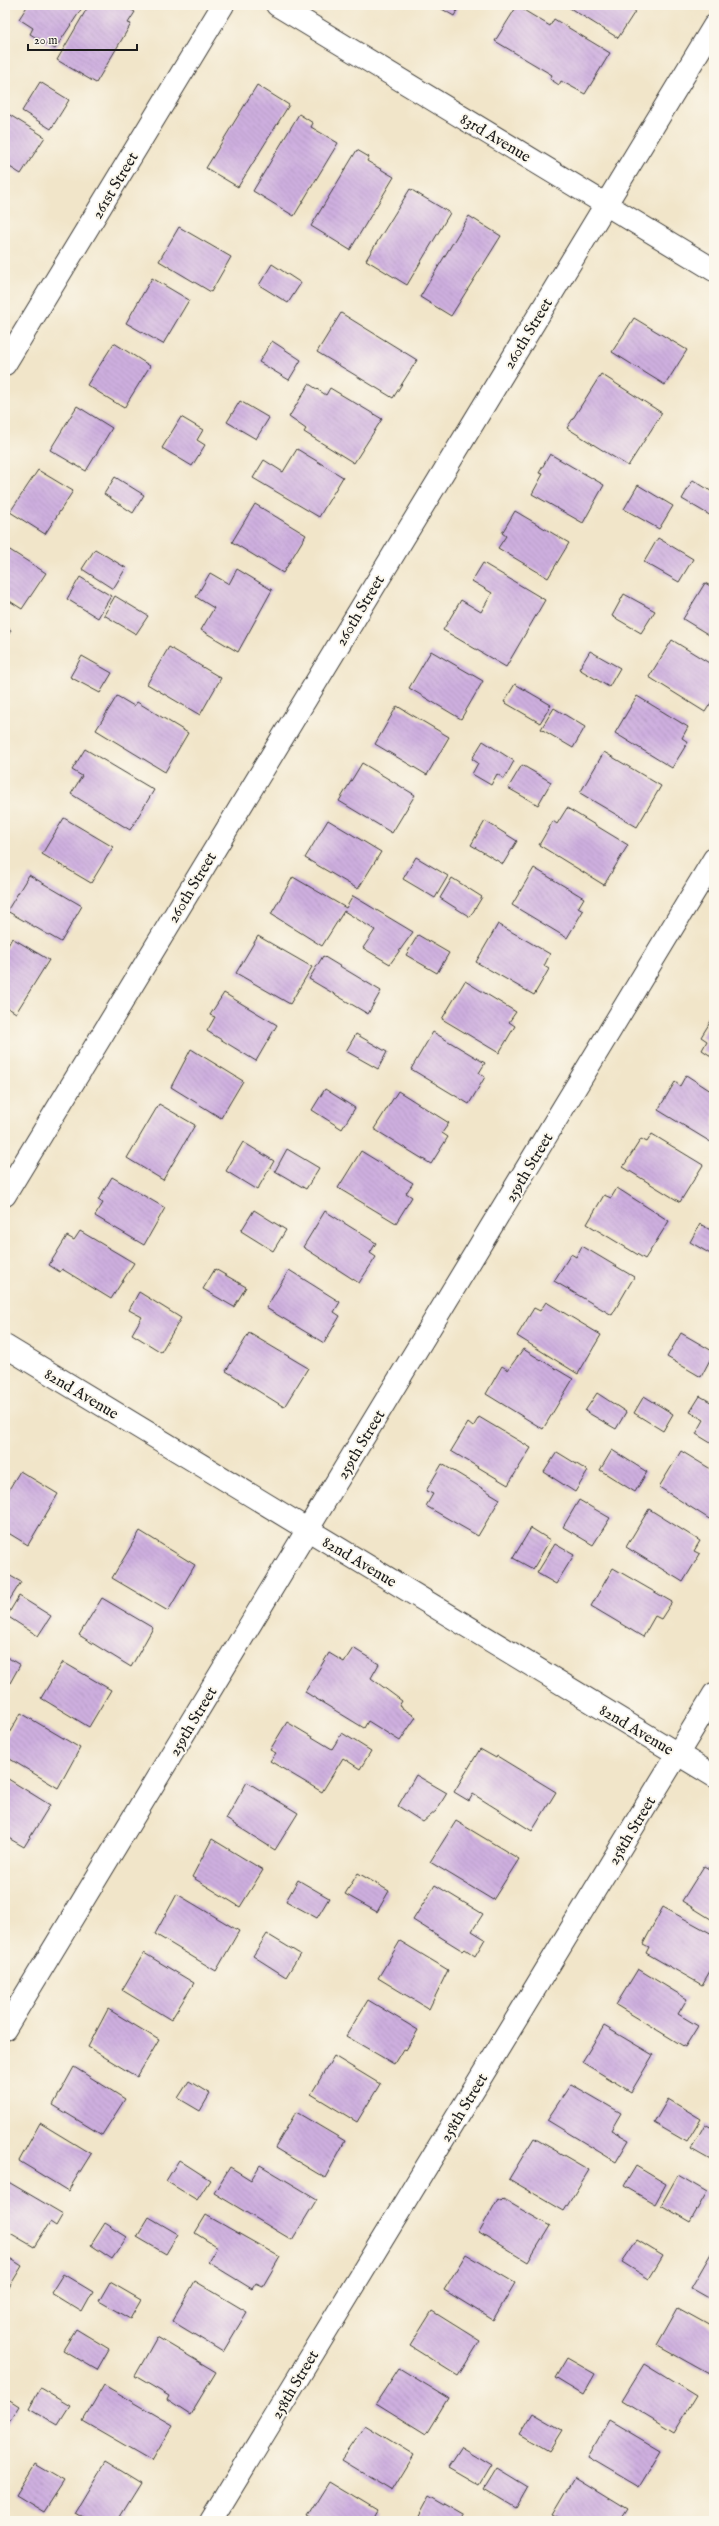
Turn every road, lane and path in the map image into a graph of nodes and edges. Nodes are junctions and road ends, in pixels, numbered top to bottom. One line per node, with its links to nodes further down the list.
1 (223, 5): 6 (street, 261st Street)
2 (277, 5): 4 (street, 83rd Avenue)
3 (714, 26): 4 (street, 260th Street)
4 (606, 204): 5 (street, 83rd Avenue); 8 (street, 260th Street)
5 (714, 270)
6 (5, 364)
7 (714, 859): 10 (street, 259th Street)
8 (5, 1195)
9 (5, 1346): 10 (street, 82nd Avenue)
10 (308, 1530): 12 (street, 82nd Avenue); 14 (street, 259th Street)
11 (714, 1694): 12 (street, 258th Street)
12 (677, 1754): 13 (street, 82nd Avenue); 15 (street, 258th Street)
13 (714, 1776)
14 (5, 2029)
15 (211, 2521)

